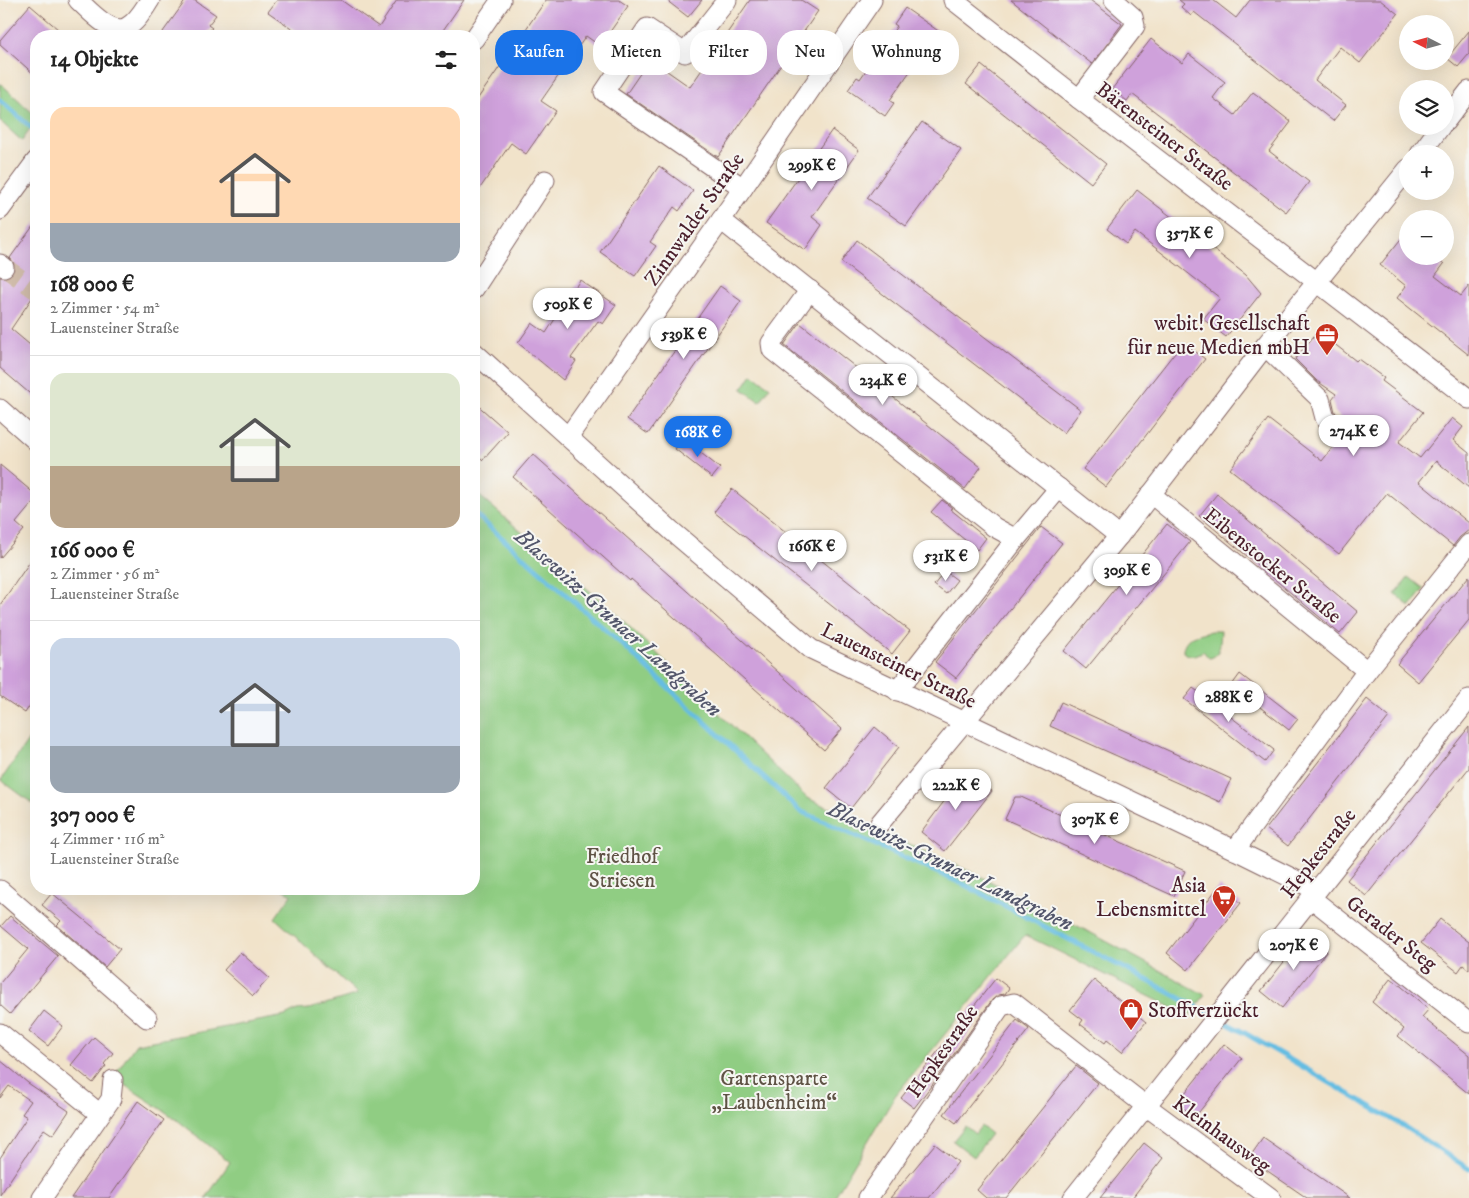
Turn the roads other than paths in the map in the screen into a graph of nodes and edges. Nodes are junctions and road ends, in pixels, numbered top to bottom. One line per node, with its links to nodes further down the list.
1 (78, 0): 2 (street)
2 (150, 0)
3 (727, 0): 17 (street)
4 (872, 0): 17 (street, Zinnwalder Straße)
5 (953, 0): 10 (street, Bärensteiner Straße)
6 (1114, 0): 10 (street)
7 (493, 3): 8 (street)
8 (479, 30)
9 (1469, 91): 11 (street)
10 (1078, 99): 21 (street, Bärensteiner Straße)
11 (1454, 110)
12 (1435, 135): 13 (street)
13 (1427, 145)
14 (30, 169): 18 (street)
15 (545, 180): 20 (street)
16 (1399, 181): 21 (street)
17 (743, 188): 19 (street, Zinnwalder Straße)
18 (0, 210)
19 (721, 220): 22 (street); 29 (street, Zinnwalder Straße)
20 (480, 280)
21 (1316, 281): 23 (street); 25 (street, Bärensteiner Straße)
22 (810, 290): 30 (street); 33 (street)
23 (1265, 346): 27 (street); 31 (street)
24 (480, 357): 29 (street, Lauensteiner Straße)
25 (1469, 399)
26 (0, 409): 28 (street)
27 (1338, 431)
28 (30, 436)
29 (568, 437): 36 (street, Lauensteiner Straße)
30 (1058, 488): 32 (street); 33 (street)
31 (1151, 494): 32 (street); 35 (street, Eibenstocker Straße)
32 (1119, 536): 38 (street)
33 (1016, 539): 36 (street)
34 (1469, 544): 35 (street)
35 (1367, 671): 40 (street)
36 (897, 691): 38 (street, Lauensteiner Straße)
37 (1469, 698): 42 (street, Hepkestraße)
38 (964, 723): 39 (street); 40 (street, Lauensteiner Straße)
39 (880, 823)
40 (1235, 850): 42 (street, Lauensteiner Straße)
41 (0, 890): 43 (street)
42 (1314, 894): 44 (street, Gerader Steg); 47 (street, Hepkestraße)
43 (147, 1018)
44 (1469, 1023)
45 (0, 1033): 48 (street)
46 (113, 1080): 48 (street)
47 (1146, 1106): 50 (street, Hepkestraße); 51 (street, Hepkestraße); 52 (street, Kleinhausweg)
48 (100, 1114): 49 (street)
49 (42, 1198)
50 (868, 1198)
51 (1073, 1198)
52 (1271, 1198)

